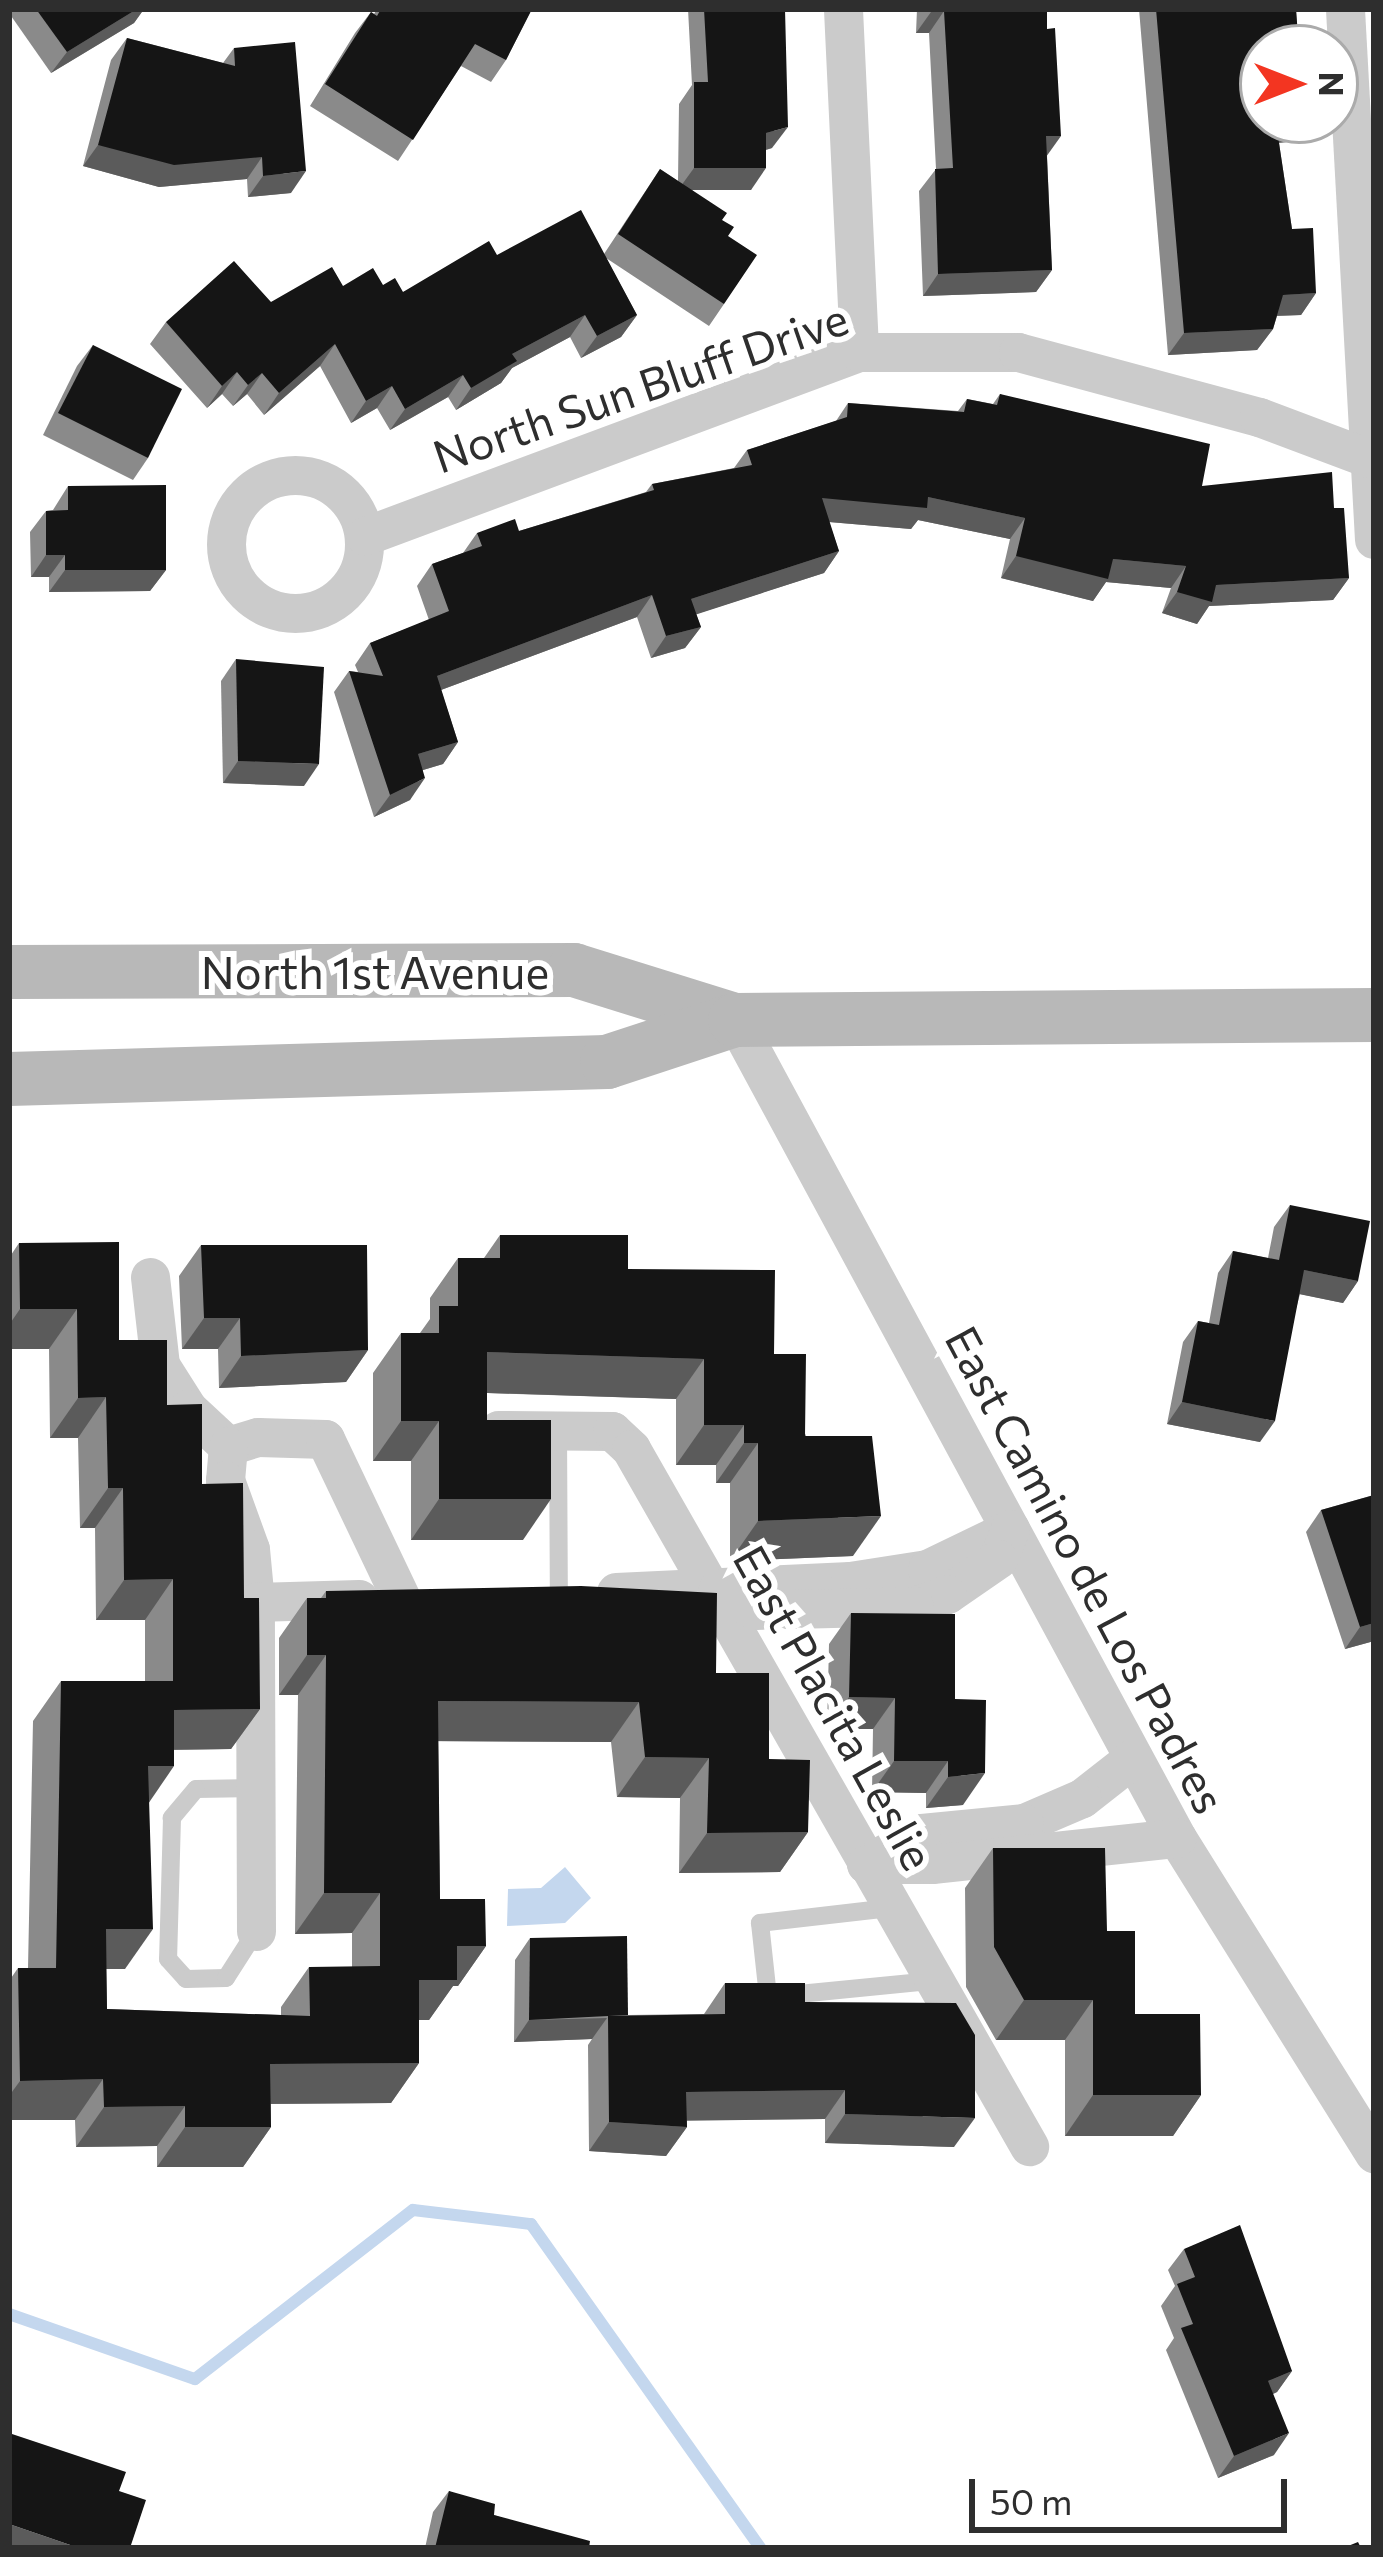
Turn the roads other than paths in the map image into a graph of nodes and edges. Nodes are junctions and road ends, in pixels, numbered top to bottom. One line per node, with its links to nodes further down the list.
1 (843, 9): 3 (street)
2 (1345, 9): 4 (street)
3 (860, 352): 4 (street, North Sun Bluff Drive); 5 (street, North Sun Bluff Drive)
4 (1368, 458): 6 (street)
5 (364, 536)
6 (1374, 539)
7 (9, 972): 9 (main road, North 1st Avenue)
8 (1374, 1015): 9 (main road, North 1st Avenue)
9 (734, 1020): 10 (main road, North 1st Avenue); 15 (street, East Camino de Los Padres)
10 (9, 1079)
11 (151, 1277): 14 (street)
12 (484, 1430): 13 (street, East Placita Leslie)
13 (558, 1430): 16 (street, East Placita Leslie); 17 (lane)
14 (228, 1446): 20 (street); 21 (street)
15 (1010, 1529): 16 (street); 22 (street, East Camino de Los Padres)
16 (718, 1589): 17 (street); 25 (street, East Placita Leslie)
17 (559, 1594): 18 (street)
18 (514, 1595)
19 (446, 1597): 20 (street)
20 (401, 1598): 21 (street)
21 (255, 1602): 23 (street)
22 (1133, 1758): 24 (street, East Camino de Los Padres); 25 (street)
23 (256, 1788): 27 (street); 27 (lane)
24 (1177, 1838): 25 (street); 30 (street, East Camino de Los Padres)
25 (866, 1864): 26 (street, East Placita Leslie)
26 (890, 1908): 28 (street, East Placita Leslie); 28 (lane)
27 (256, 1931)
28 (932, 1981): 29 (street, East Placita Leslie)
29 (1029, 2146)
30 (1374, 2153)

